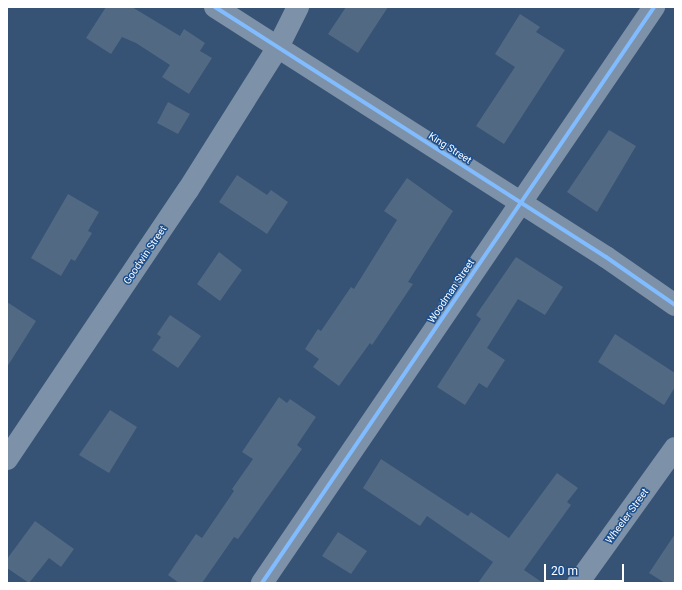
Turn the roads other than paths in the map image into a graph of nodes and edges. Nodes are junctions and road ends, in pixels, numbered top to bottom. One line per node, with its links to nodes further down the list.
1 (215, 7): 4 (street, King Street)
2 (298, 7): 4 (street, Goodwin Street)
3 (654, 7): 5 (street, Woodman Street)
4 (278, 47): 5 (street, King Street); 8 (street, Goodwin Street)
5 (520, 203): 6 (street, King Street); 9 (street, Woodman Street)
6 (675, 305)
7 (675, 448): 10 (street, Wheeler Street)
8 (7, 459)
9 (262, 583)
10 (578, 583)

